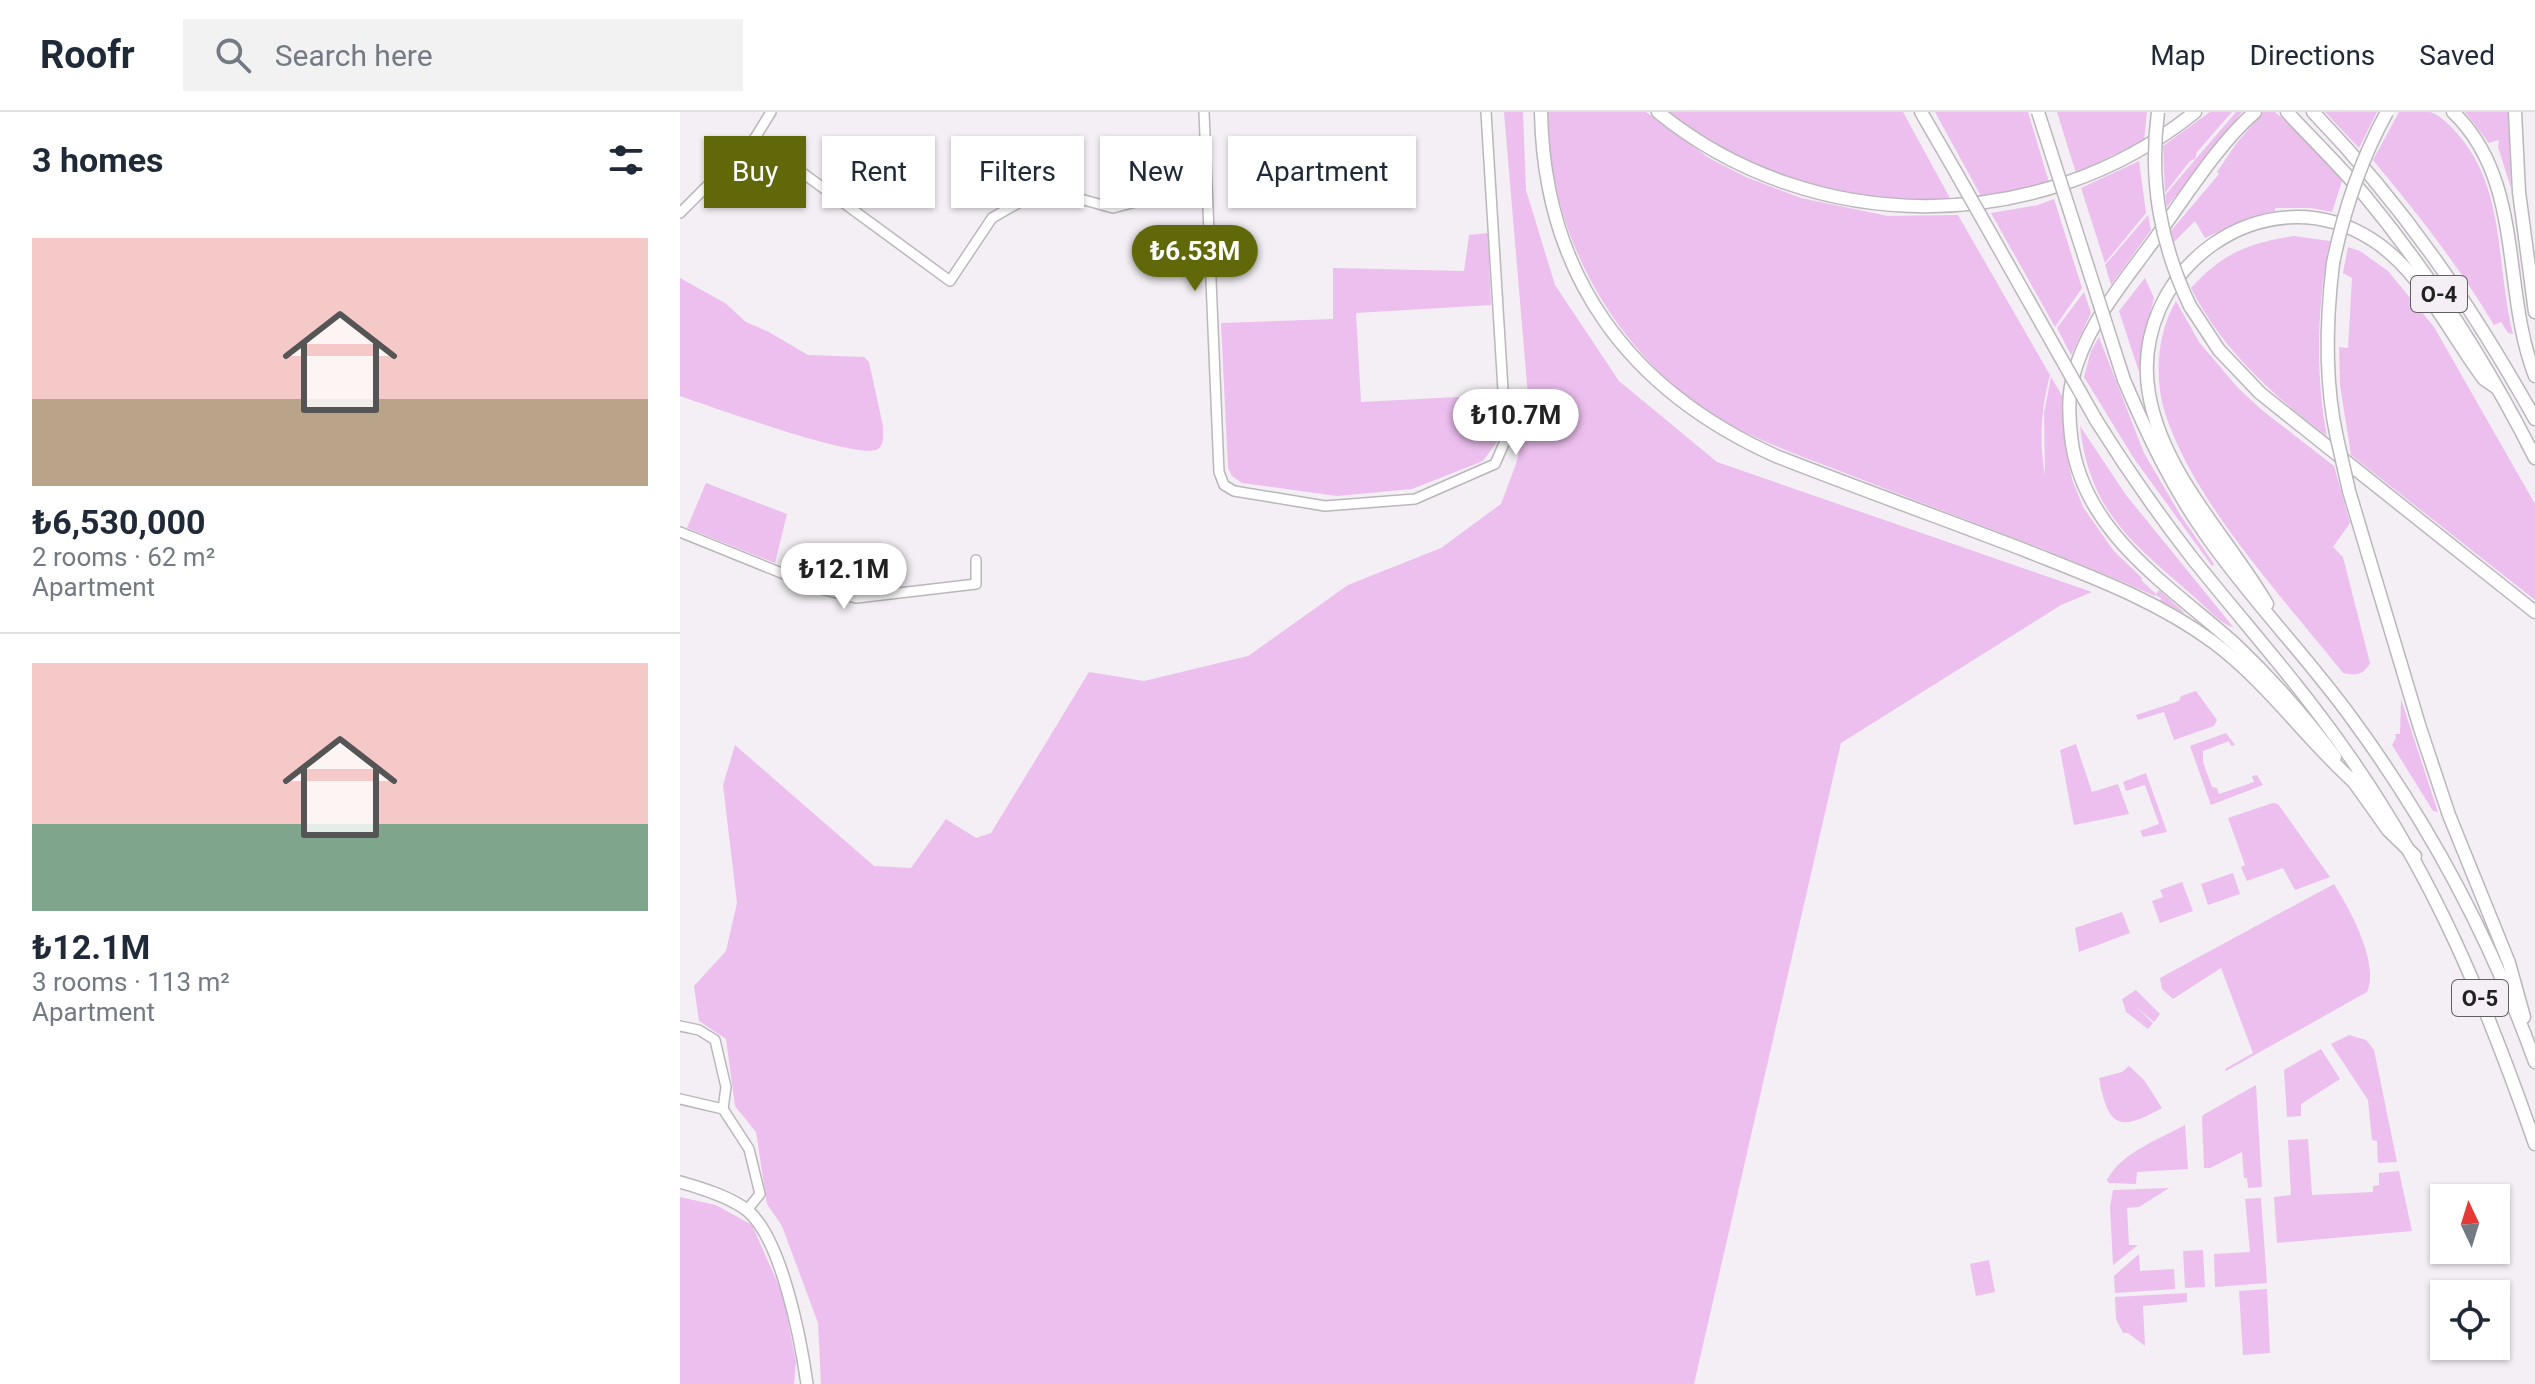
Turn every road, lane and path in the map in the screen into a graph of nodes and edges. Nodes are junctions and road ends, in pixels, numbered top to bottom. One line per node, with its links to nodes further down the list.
1 (771, 112): 16 (street)
2 (1204, 112): 17 (street)
3 (1486, 112): 21 (street)
4 (1541, 112): 32 (highway)
5 (1658, 112): 9 (highway)
6 (1921, 112): 33 (highway, bridge)
7 (2038, 112): 31 (highway, bridge)
8 (2158, 112): 30 (highway, bridge)
9 (2195, 112)
10 (2255, 112): 32 (highway)
11 (2287, 112): 25 (highway, O-4)
12 (2313, 112): 26 (highway, O-4)
13 (2387, 112): 35 (highway, bridge)
14 (2453, 112): 24 (highway)
15 (2515, 112): 23 (highway)
16 (756, 136)
17 (1205, 136)
18 (806, 175): 20 (street)
19 (704, 189): 22 (street)
20 (1100, 204)
21 (1208, 208)
22 (680, 213)
23 (2535, 312)
24 (2535, 376)
25 (2497, 388): 27 (highway, O-4); 31 (highway)
26 (2535, 419)
27 (2535, 458)
28 (680, 532): 29 (street)
29 (976, 560)
30 (2535, 612)
31 (2278, 624): 35 (highway)
32 (2355, 783): 33 (highway)
33 (2415, 856): 39 (highway, O-5)
34 (680, 1026): 38 (street)
35 (2526, 1036): 36 (highway, O-5)
36 (2535, 1062)
37 (680, 1099): 38 (street)
38 (723, 1109): 41 (street)
39 (2535, 1144)
40 (680, 1182): 41 (main road)
41 (747, 1210): 42 (main road)
42 (807, 1384)

